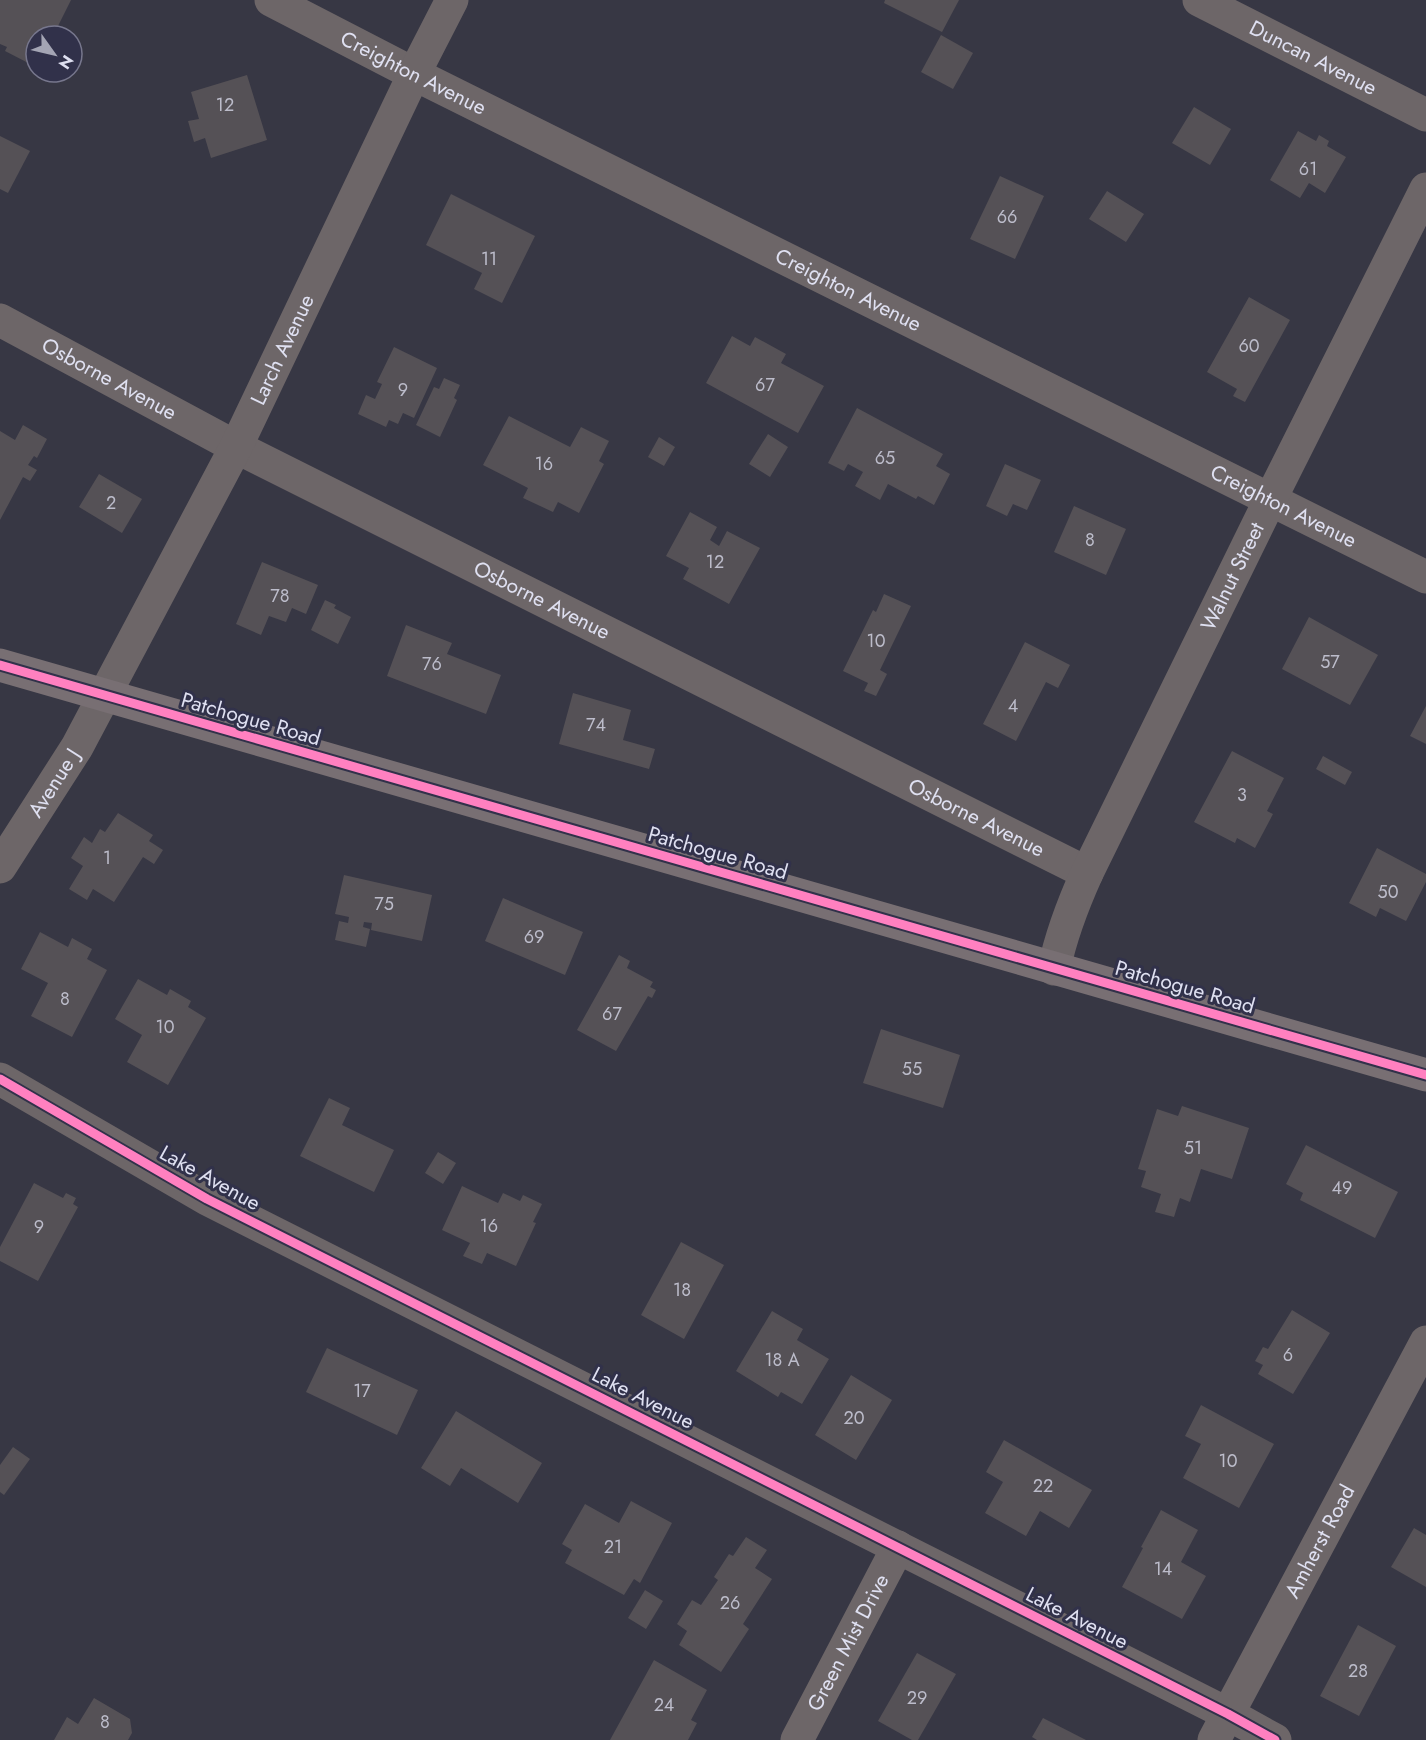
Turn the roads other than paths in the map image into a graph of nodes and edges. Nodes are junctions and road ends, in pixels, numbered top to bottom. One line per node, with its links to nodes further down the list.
1 (272, 0): 4 (street, Creighton Avenue)
2 (452, 0): 4 (street, Larch Avenue)
3 (1199, 0): 5 (street, Duncan Avenue)
4 (414, 74): 8 (street, Larch Avenue); 9 (street, Creighton Avenue)
5 (1426, 115)
6 (1426, 189): 9 (street, Walnut Street)
7 (0, 320): 8 (street, Osborne Avenue)
8 (236, 447): 12 (street, Larch Avenue); 14 (street, Osborne Avenue)
9 (1270, 500): 10 (street, Creighton Avenue); 14 (street, Walnut Street)
10 (1426, 577)
11 (0, 665): 12 (main road, Patchogue Road)
12 (105, 696): 13 (street, Avenue J); 15 (main road, Patchogue Road)
13 (0, 867)
14 (1087, 873): 15 (street, Walnut Street)
15 (1054, 969): 16 (main road, Patchogue Road)
16 (1426, 1075)
17 (0, 1079): 19 (street, Lake Avenue)
18 (1426, 1342): 20 (street, Amherst Road)
19 (898, 1547): 20 (street, Lake Avenue); 21 (street, Green Mist Drive)
20 (1221, 1727): 22 (street, Lake Avenue)
21 (797, 1740)
22 (1275, 1740)

